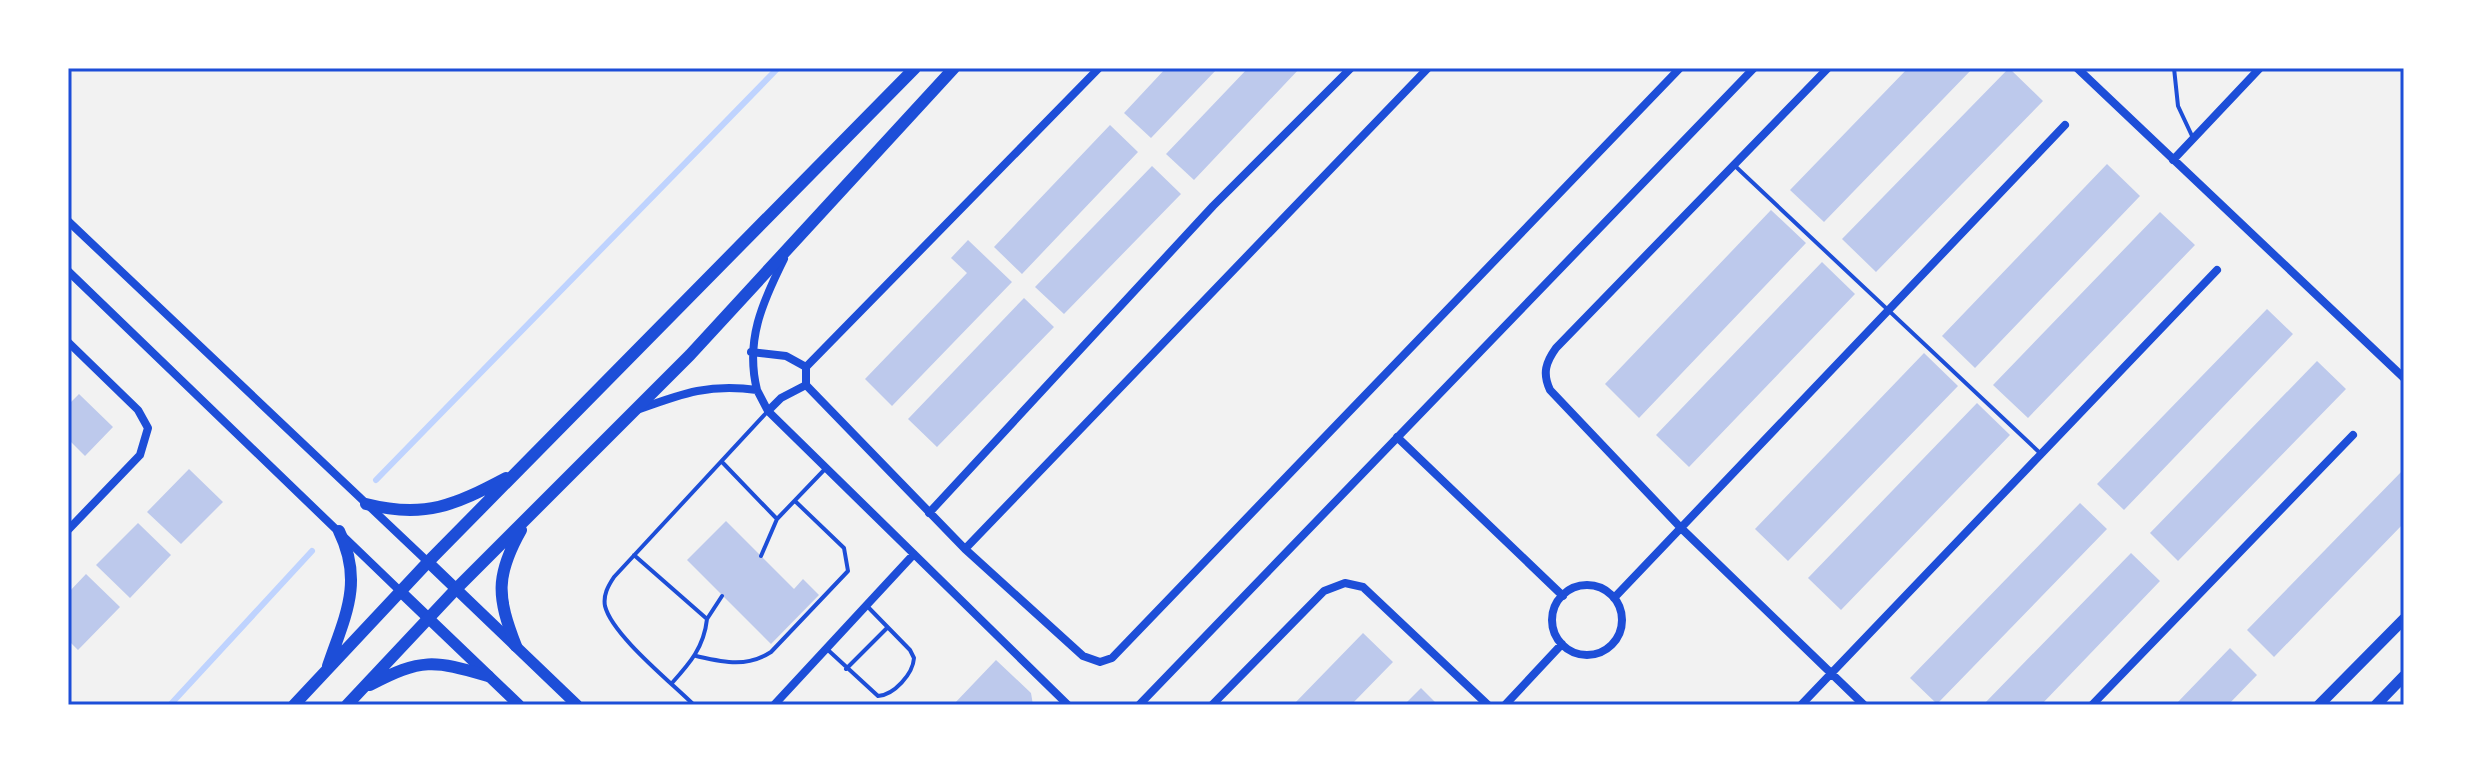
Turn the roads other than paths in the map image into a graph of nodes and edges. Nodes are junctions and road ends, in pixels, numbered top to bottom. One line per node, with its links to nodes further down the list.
1 (915, 68): 34 (main road)
2 (954, 68): 17 (main road)
3 (1099, 68): 23 (street)
4 (1351, 68): 37 (street)
5 (1428, 68): 43 (street)
6 (1680, 68): 43 (street)
7 (1754, 68): 30 (street)
8 (1828, 68): 15 (street)
9 (2077, 68): 14 (street)
10 (2174, 68): 13 (lane)
11 (2260, 68): 13 (street)
12 (2065, 125): 20 (street)
13 (2193, 138): 14 (street)
14 (2173, 160): 24 (street)
15 (1734, 165): 20 (lane); 40 (street)
16 (68, 221): 36 (street)
17 (786, 254): 22 (street); 28 (main road)
18 (2217, 270): 31 (street)
19 (68, 271): 42 (street)
20 (1889, 310): 31 (lane); 40 (street)
21 (68, 342): 41 (street)
22 (751, 352): 23 (street); 26 (street)
23 (806, 367): 25 (street)
24 (2404, 378)
25 (806, 385): 27 (street); 37 (street)
26 (757, 390): 27 (street); 28 (street)
27 (768, 411): 32 (lane); 33 (street)
28 (631, 413): 38 (main road)
29 (2353, 435): 83 (street)
30 (1397, 437): 51 (street); 77 (street)
31 (2040, 453): 64 (street)
32 (723, 463): 39 (lane); 45 (lane)
33 (826, 468): 35 (lane); 44 (street)
34 (517, 472): 36 (main road); 47 (main road)
35 (795, 501): 39 (lane); 61 (lane)
36 (366, 504): 47 (street)
37 (929, 513): 43 (street)
38 (531, 514): 48 (main road); 59 (main road)
39 (777, 519): 46 (lane)
40 (1681, 528): 52 (street); 64 (street)
41 (68, 530)
42 (339, 531): 49 (street); 62 (main road)
43 (965, 549)
44 (914, 554): 53 (street); 69 (street)
45 (634, 555): 55 (lane); 67 (lane)
46 (761, 556)
47 (428, 562): 48 (street); 49 (main road)
48 (456, 589): 54 (main road); 59 (street)
49 (400, 591): 54 (street); 62 (main road)
50 (722, 596): 55 (lane)
51 (1563, 596): 52 (street); 58 (street)
52 (1614, 598): 58 (street)
53 (866, 605): 57 (lane); 60 (street)
54 (429, 618): 65 (street); 68 (main road)
55 (707, 619): 61 (lane)
56 (2404, 619): 84 (street)
57 (887, 627): 63 (lane); 63 (lane)
58 (1562, 644): 80 (street)
59 (516, 646): 73 (street)
60 (826, 648): 63 (lane); 75 (street)
61 (696, 656): 67 (lane)
62 (327, 669): 70 (main road)
63 (846, 669)
64 (1831, 675): 81 (street); 82 (street)
65 (488, 676): 68 (main road); 72 (street)
66 (2404, 676): 85 (street)
67 (672, 683): 74 (lane)
68 (360, 691): 71 (main road)
69 (1055, 702): 76 (street)
70 (294, 705)
71 (347, 705)
72 (519, 705)
73 (577, 705)
74 (694, 705)
75 (774, 705)
76 (1068, 705)
77 (1139, 705)
78 (1212, 705): 79 (street)
79 (1488, 705)
80 (1505, 705)
81 (1801, 705)
82 (1864, 705)
83 (2092, 705)
84 (2319, 705)
85 (2376, 705)

